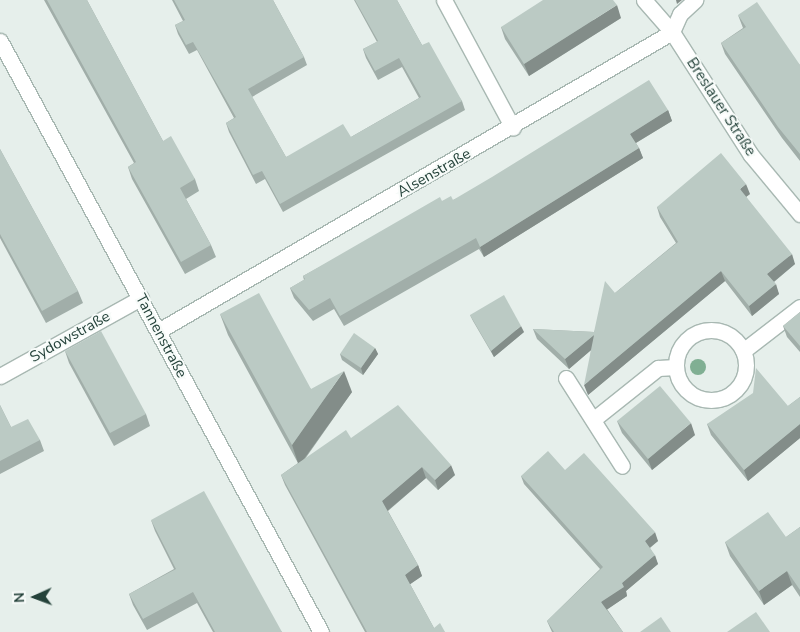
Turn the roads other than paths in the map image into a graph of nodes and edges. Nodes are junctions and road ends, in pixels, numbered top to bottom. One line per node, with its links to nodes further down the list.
1 (444, 0): 6 (street)
2 (644, 0): 4 (street, Breslauer Straße)
3 (695, 0): 4 (street)
4 (672, 32): 6 (street, Alsenstraße); 7 (street, Breslauer Straße)
5 (0, 40): 8 (street, Tannenstraße)
6 (513, 128): 10 (street, Alsenstraße)
7 (800, 214)
8 (141, 298): 10 (street, Tannenstraße); 13 (street, Sydowstraße)
9 (800, 306): 11 (street)
10 (160, 330): 17 (street, Tannenstraße)
11 (743, 351): 12 (street); 12 (street)
12 (676, 367): 15 (street)
13 (0, 376)
14 (566, 378): 15 (street)
15 (594, 419): 16 (street)
16 (622, 466)
17 (321, 632)

